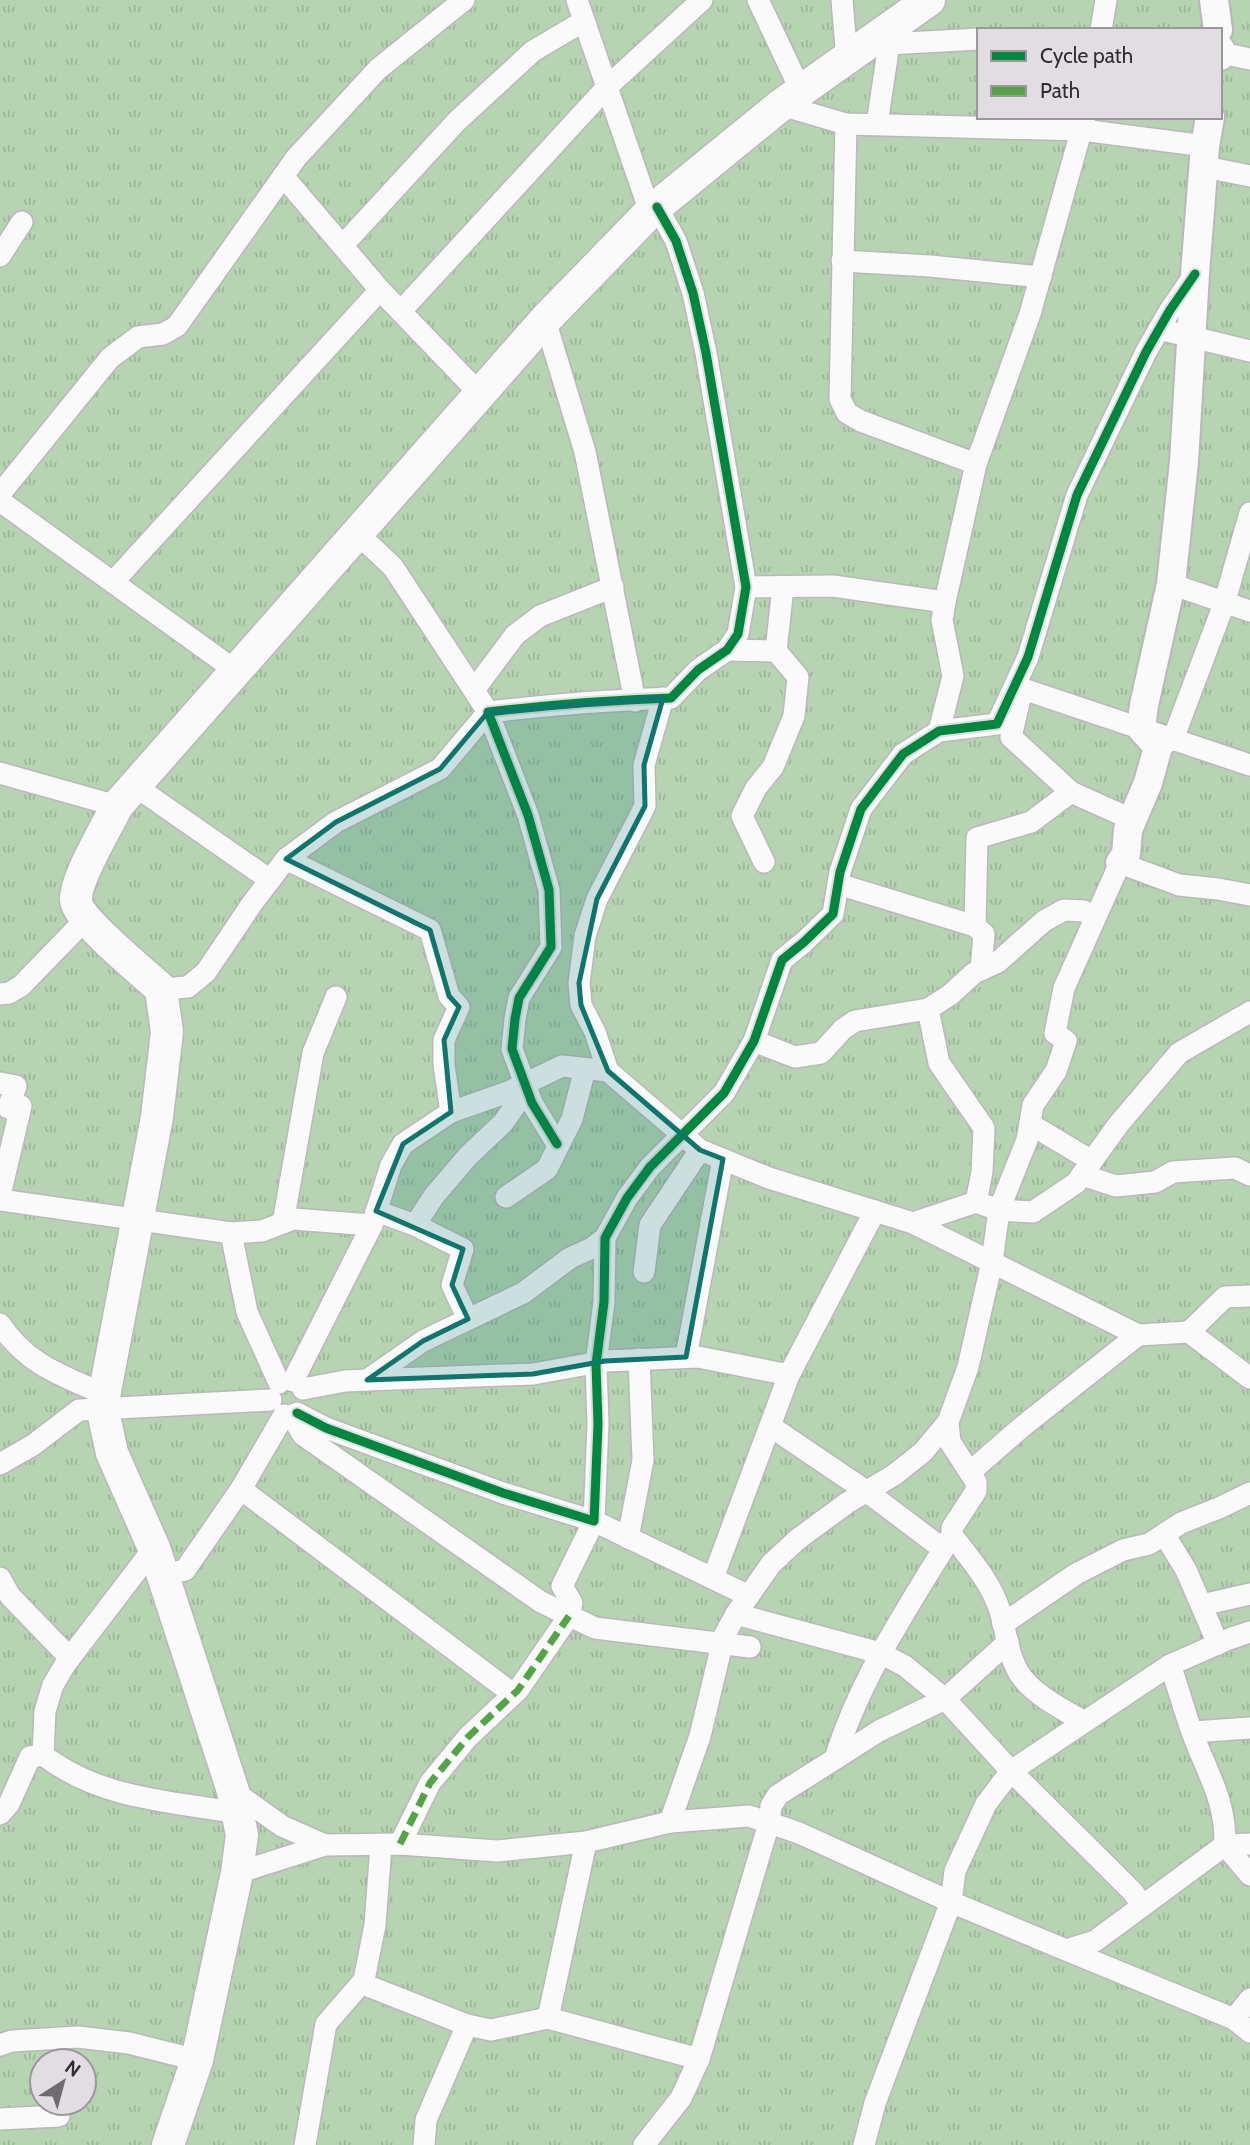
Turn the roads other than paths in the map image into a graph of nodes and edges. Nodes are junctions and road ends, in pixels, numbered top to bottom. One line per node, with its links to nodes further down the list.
1 (464, 0): 22 (street)
2 (702, 0): 15 (street)
3 (758, 0): 16 (street)
4 (842, 0): 11 (street)
5 (929, 0): 11 (main road)
6 (1106, 0): 9 (street)
7 (1214, 0): 10 (street)
8 (582, 7): 15 (street); 26 (street)
9 (1101, 28)
10 (1218, 28)
11 (881, 34): 12 (street); 16 (main road); 19 (street)
12 (977, 39)
13 (1222, 53): 14 (street)
14 (1250, 60)
15 (607, 87): 24 (street); 32 (street)
16 (791, 98): 18 (street); 24 (main road)
17 (1210, 119): 21 (street)
18 (846, 124): 19 (street); 28 (street)
19 (877, 124): 20 (street)
20 (1084, 124): 21 (street); 30 (street)
21 (1205, 157): 23 (street); 29 (street)
22 (284, 176): 26 (street); 39 (street)
23 (1250, 176)
24 (654, 210): 33 (main road); 46 (street)
25 (22, 222): 27 (street)
26 (343, 246): 31 (street)
27 (0, 256)
28 (842, 261): 30 (street); 38 (street)
29 (1195, 274): 34 (street); 35 (street)
30 (1041, 277): 38 (street)
31 (380, 290): 32 (street); 43 (street)
32 (401, 311): 37 (street)
33 (545, 320): 37 (main road); 45 (street)
34 (1159, 329): 35 (street); 54 (street)
35 (1191, 336): 36 (street); 44 (street)
36 (1250, 351)
37 (480, 393): 42 (main road)
38 (976, 464): 48 (street)
39 (0, 494)
40 (0, 501): 43 (street)
41 (1250, 513): 49 (street)
42 (357, 533): 53 (main road); 55 (street)
43 (113, 582): 53 (street)
44 (1171, 584): 49 (street); 60 (street)
45 (613, 587): 55 (street); 57 (street)
46 (746, 587): 47 (street); 51 (street)
47 (783, 587): 48 (street); 52 (street)
48 (944, 602): 59 (street)
49 (1224, 604): 50 (street); 60 (street)
50 (1250, 611)
51 (727, 650): 52 (street); 56 (street)
52 (776, 651): 67 (street)
53 (236, 671): 64 (main road)
54 (1019, 686): 59 (street); 60 (street); 63 (street)
55 (474, 690): 58 (street)
56 (663, 698): 57 (street); 83 (street)
57 (635, 701): 58 (street)
58 (488, 712): 66 (street); 85 (street)
59 (939, 731): 70 (street)
60 (1157, 738): 61 (street); 65 (street)
61 (1250, 765)
62 (0, 773): 64 (street)
63 (1071, 792): 65 (street); 74 (street)
64 (126, 796): 69 (street); 73 (main road)
65 (1133, 820): 68 (street)
66 (286, 859): 69 (street); 86 (street)
67 (764, 862)
68 (1120, 863): 71 (street); 72 (street)
69 (270, 880): 76 (street)
70 (838, 884): 74 (street); 81 (street)
71 (1250, 895)
72 (1094, 918): 75 (street); 87 (street)
73 (86, 919): 76 (main road); 77 (street)
74 (975, 926): 75 (street)
75 (981, 970): 79 (street)
76 (161, 989): 100 (main road)
77 (0, 995)
78 (336, 997): 101 (street)
79 (928, 1009): 81 (street); 96 (street)
80 (1250, 1012): 92 (street)
81 (754, 1041): 88 (street)
82 (585, 1069): 83 (street); 85 (street); 89 (street)
83 (608, 1072): 88 (street)
84 (0, 1083): 95 (street)
85 (526, 1087): 86 (street); 89 (street); 103 (street)
86 (451, 1112): 99 (street)
87 (1030, 1124): 92 (street); 97 (street)
88 (682, 1134): 90 (street); 105 (street)
89 (557, 1144): 94 (street)
90 (699, 1150): 91 (street); 107 (street)
91 (723, 1159): 98 (street); 113 (street)
92 (1087, 1168): 93 (street); 97 (street)
93 (1250, 1175)
94 (506, 1197)
95 (0, 1198): 100 (street)
96 (976, 1202): 97 (street); 102 (street)
97 (999, 1210): 106 (street)
98 (874, 1211): 102 (street); 116 (street)
99 (374, 1218): 101 (street); 103 (street); 119 (street)
100 (137, 1220): 104 (street); 120 (main road)
101 (283, 1223): 104 (street)
102 (913, 1223): 106 (street)
103 (415, 1225): 109 (street)
104 (231, 1233): 119 (street)
105 (605, 1238): 109 (street); 115 (street)
106 (992, 1262): 112 (street); 121 (street)
107 (644, 1272)
108 (1250, 1296): 111 (street)
109 (468, 1319): 118 (street)
110 (0, 1324): 120 (street)
111 (1189, 1332): 112 (street); 117 (street)
112 (1138, 1335): 124 (street)
113 (686, 1357): 114 (street); 116 (street)
114 (639, 1359): 115 (street); 130 (street)
115 (596, 1364): 118 (street); 128 (street)
116 (789, 1375): 122 (street)
117 (1250, 1378)
118 (367, 1380): 119 (street)
119 (288, 1399): 120 (street); 125 (street); 128 (street); 139 (street)
120 (104, 1401): 123 (street); 132 (main road)
121 (948, 1422): 124 (street); 126 (street)
122 (770, 1426): 126 (street); 134 (street)
123 (0, 1464)
124 (970, 1472): 131 (street)
125 (241, 1489): 132 (street); 148 (street)
126 (866, 1491): 131 (street); 136 (street)
127 (1250, 1493): 129 (street)
128 (594, 1521): 130 (street); 139 (street)
129 (1164, 1534): 137 (street); 141 (street)
130 (628, 1538): 134 (street)
131 (948, 1542): 141 (street); 145 (street)
132 (158, 1561): 146 (street); 156 (main road)
133 (0, 1578): 146 (street)
134 (713, 1578): 136 (street)
135 (1250, 1594): 137 (street)
136 (749, 1595): 138 (street)
137 (1202, 1605): 143 (street)
138 (736, 1614): 142 (street); 145 (street)
139 (569, 1616): 142 (street); 148 (street)
140 (1250, 1632): 143 (street)
141 (1005, 1633): 149 (street); 150 (street)
142 (722, 1644): 144 (street); 158 (street)
143 (1218, 1644): 147 (street)
144 (750, 1647)
145 (880, 1653): 149 (street); 154 (street)
146 (70, 1658): 153 (street)
147 (1170, 1665): 150 (street); 152 (street)
148 (513, 1695): 163 (street)
149 (945, 1699): 154 (street); 155 (street)
150 (1083, 1721): 155 (street)
151 (1250, 1728): 152 (street)
152 (1193, 1732): 164 (street)
153 (43, 1755): 156 (street); 157 (street)
154 (835, 1759): 159 (street)
155 (1011, 1771): 167 (street); 168 (street)
156 (235, 1802): 162 (street); 165 (main road)
157 (0, 1814)
158 (670, 1822): 159 (street); 160 (street)
159 (769, 1823): 167 (street); 176 (street)
160 (586, 1842): 163 (street); 172 (street)
161 (1250, 1844): 164 (street)
162 (325, 1845): 163 (street); 165 (street)
163 (391, 1845): 170 (street)
164 (1225, 1845): 166 (street); 168 (street)
165 (237, 1873): 177 (main road)
166 (1250, 1875)
167 (951, 1902): 169 (street); 184 (street)
168 (1142, 1906): 169 (street)
169 (1066, 1950): 174 (street)
170 (363, 1980): 173 (street); 181 (street)
171 (1250, 1999): 174 (street)
172 (548, 2018): 173 (street); 176 (street)
173 (467, 2025): 182 (street)
174 (1242, 2025)
175 (0, 2045): 177 (street)
176 (699, 2059): 183 (street)
177 (197, 2060): 180 (main road)
178 (39, 2117): 179 (street)
179 (0, 2119)
180 (168, 2145)
181 (305, 2145)
182 (424, 2145)
183 (644, 2145)
184 (864, 2145)

